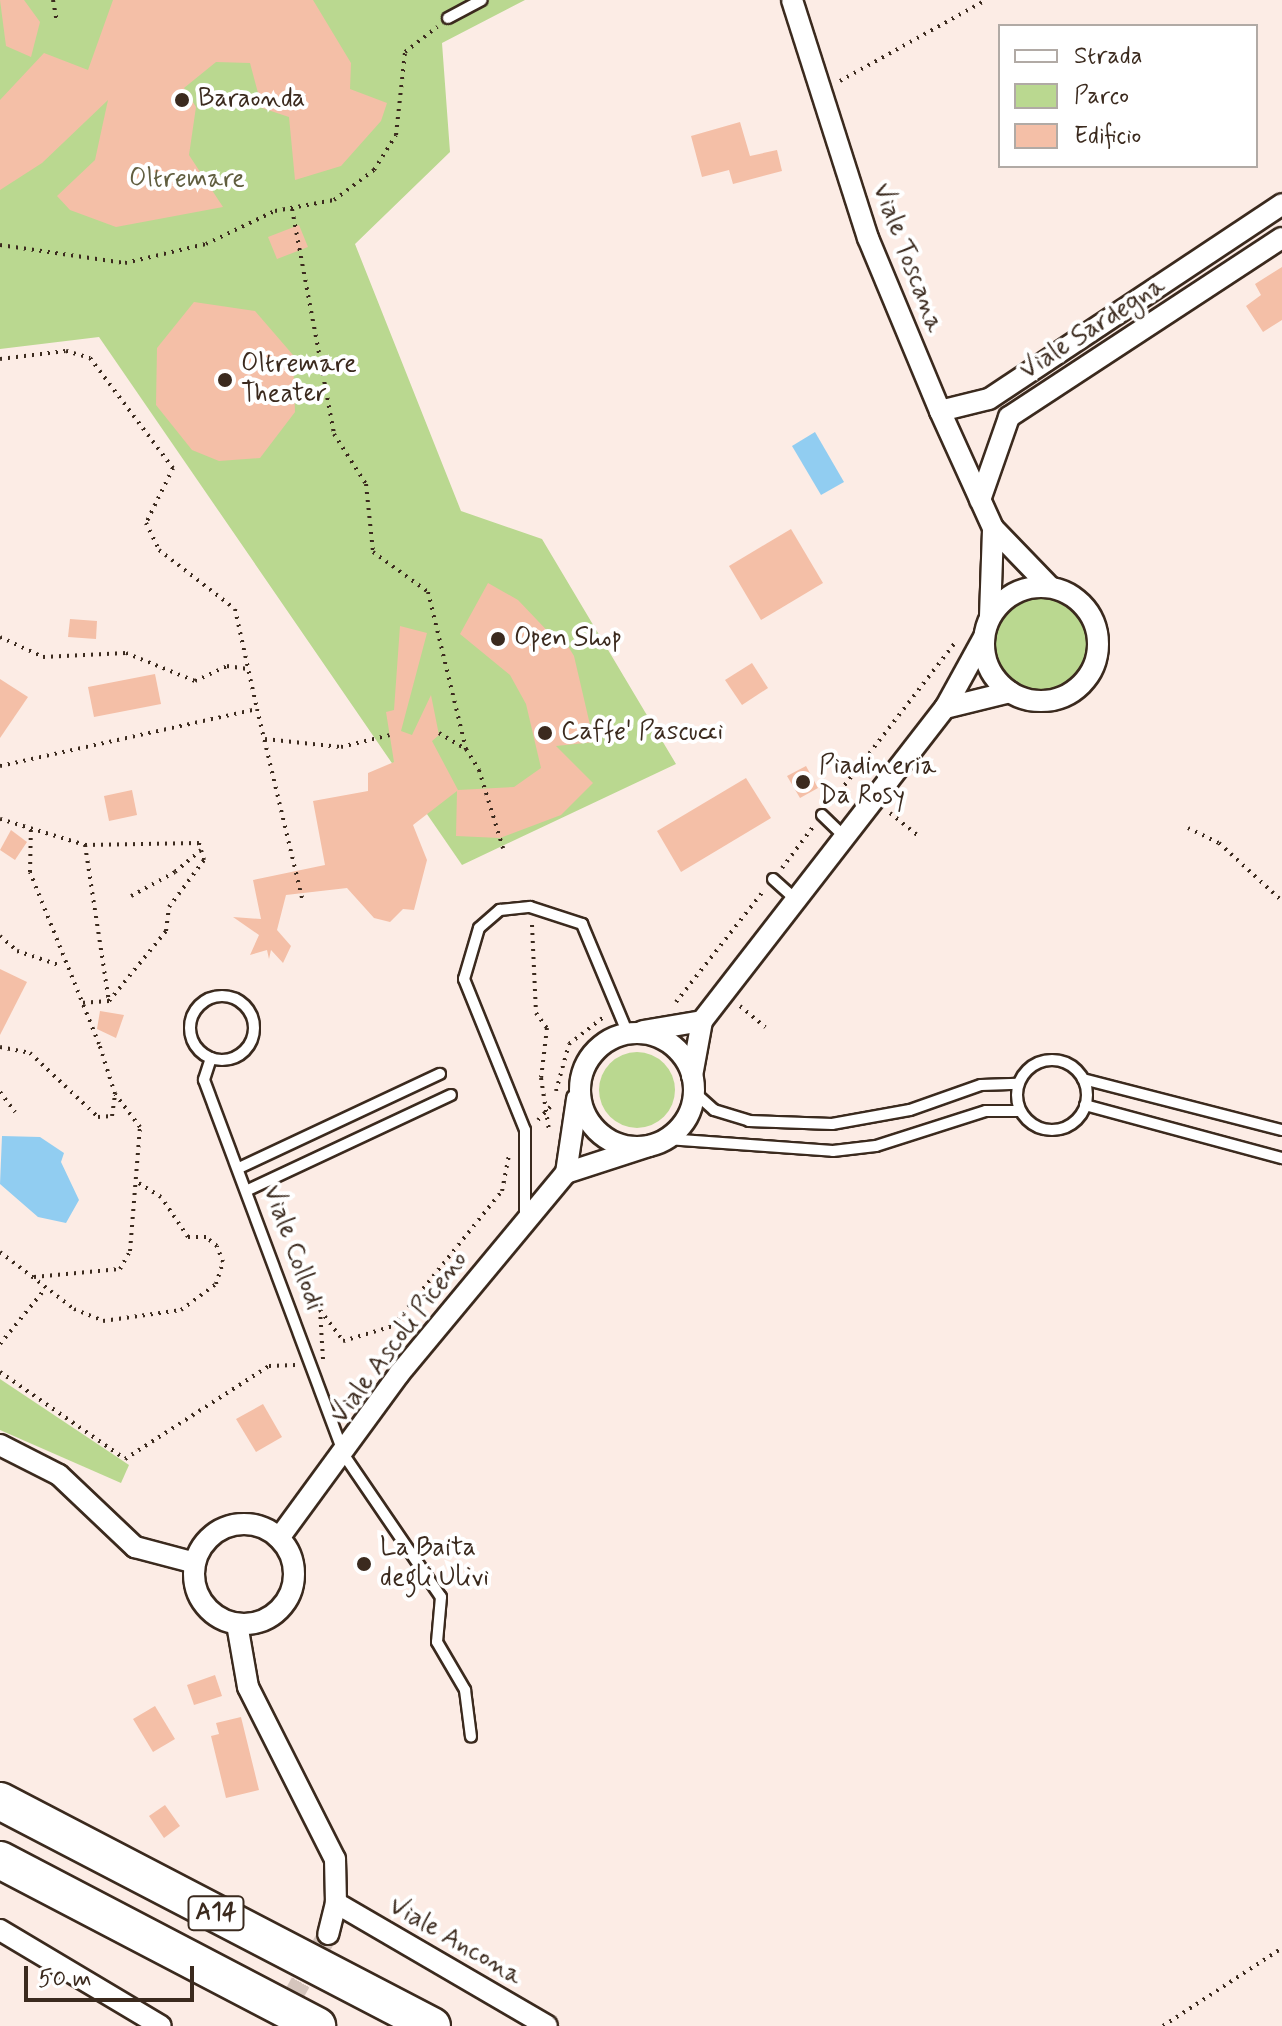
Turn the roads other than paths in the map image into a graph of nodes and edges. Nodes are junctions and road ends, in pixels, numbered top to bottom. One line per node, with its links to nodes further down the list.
1 (482, 0): 3 (lane)
2 (792, 0): 6 (street, Viale Toscana)
3 (448, 18)
4 (1282, 204): 6 (street, Viale Sardegna)
5 (1282, 238): 7 (street, Viale Sardegna)
6 (940, 411): 7 (street, Viale Toscana)
7 (980, 500): 8 (street, Viale Toscana)
8 (993, 528): 9 (street, Viale Toscana); 10 (street, Viale Toscana)
9 (1050, 587): 10 (street); 12 (street)
10 (990, 616): 11 (street)
11 (984, 637): 12 (street); 13 (street)
12 (1010, 692): 13 (street)
13 (945, 708): 15 (street)
14 (822, 815): 15 (lane)
15 (845, 837): 17 (street)
16 (773, 879): 17 (lane)
17 (796, 900): 18 (street)
18 (702, 1021): 19 (street); 24 (street)
19 (628, 1034): 23 (street); 24 (street); 35 (lane)
20 (211, 1058): 20 (lane); 33 (lane, Viale Collodi)
21 (440, 1074): 33 (lane)
22 (1083, 1079): 25 (lane); 27 (lane); 29 (lane)
23 (580, 1084): 30 (street); 32 (street)
24 (693, 1084): 25 (lane); 30 (street)
25 (1018, 1084): 28 (lane)
26 (451, 1095): 34 (lane)
27 (1085, 1105): 28 (lane); 31 (lane)
28 (1020, 1111): 30 (lane)
29 (1282, 1130)
30 (658, 1143): 32 (street)
31 (1282, 1158)
32 (567, 1164): 35 (street, Viale Ascoli Piceno)
33 (239, 1168): 34 (lane, Viale Collodi)
34 (248, 1190): 37 (lane, Viale Collodi)
35 (524, 1222): 37 (street, Viale Ascoli Piceno)
36 (0, 1445): 39 (street)
37 (344, 1455): 38 (street, Viale Ascoli Piceno); 41 (lane, Viale Collodi)
38 (279, 1538): 39 (street); 40 (street)
39 (195, 1563): 40 (street)
40 (237, 1624): 44 (street)
41 (471, 1737)
42 (0, 1801): 49 (highway, A14)
43 (0, 1860): 48 (highway, A14)
44 (336, 1903): 46 (street); 50 (street, Viale Ancona)
45 (0, 1930): 47 (street)
46 (328, 1934)
47 (161, 2026)
48 (317, 2026)
49 (432, 2026)
50 (547, 2026)

